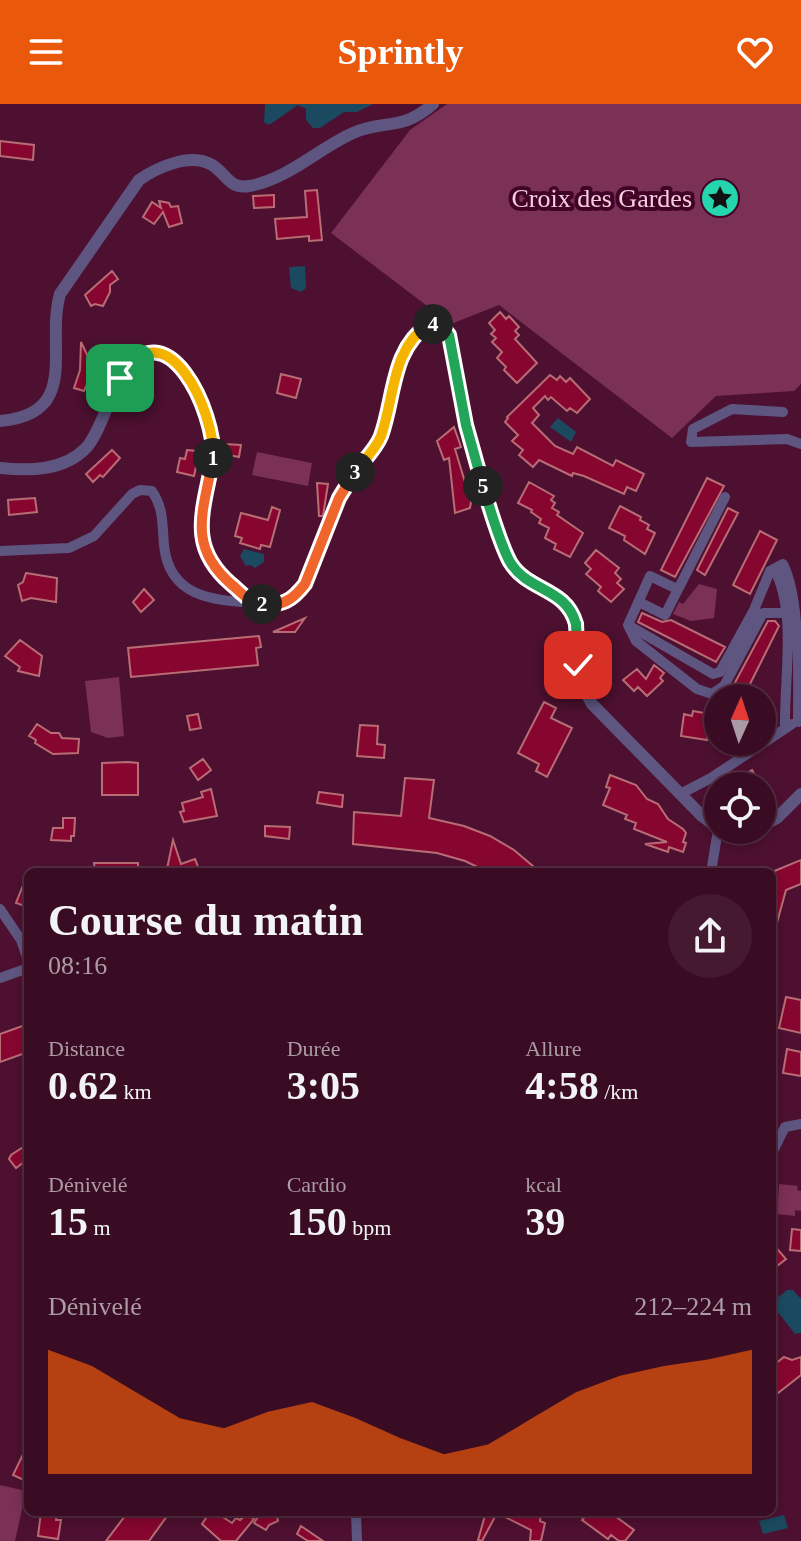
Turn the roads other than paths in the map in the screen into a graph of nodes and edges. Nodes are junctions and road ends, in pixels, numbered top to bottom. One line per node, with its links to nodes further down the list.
1 (433, 104): 3 (street)
2 (783, 412): 4 (street)
3 (0, 421)
4 (801, 444)
5 (0, 468): 11 (street)
6 (725, 497): 9 (street)
7 (1, 551): 11 (street)
8 (778, 566): 12 (street); 13 (street); 14 (street)
9 (677, 589): 10 (street); 10 (street)
10 (639, 602): 13 (street)
11 (253, 603): 17 (street)
12 (786, 613): 13 (street); 14 (street)
13 (628, 625)
14 (791, 630): 15 (street); 16 (street)
15 (800, 722): 16 (street)
16 (785, 727): 17 (street)
17 (682, 793): 19 (street)
18 (801, 794): 20 (street)
19 (704, 818)
20 (776, 819)
21 (716, 844): 22 (street)
22 (712, 868)
23 (0, 909): 24 (street)
24 (24, 949)
25 (24, 969): 26 (street)
26 (0, 978)
27 (801, 1124): 28 (street)
28 (776, 1145)
29 (356, 1516): 30 (street)
30 (357, 1541)

